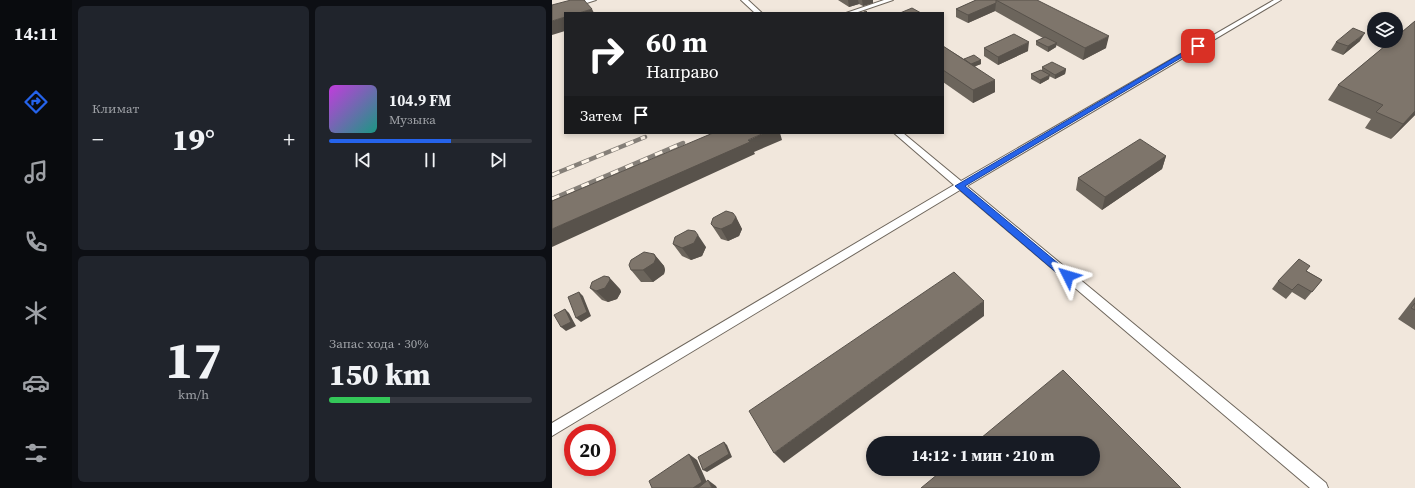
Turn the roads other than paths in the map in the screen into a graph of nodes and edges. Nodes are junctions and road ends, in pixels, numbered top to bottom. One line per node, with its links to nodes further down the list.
1 (593, 0): 5 (lane)
2 (744, 0): 6 (lane)
3 (890, 0): 7 (lane)
4 (1278, 0): 9 (lane)
5 (552, 12)
6 (758, 12)
7 (852, 12)
8 (899, 134): 9 (lane)
9 (959, 186): 10 (lane); 11 (lane)
10 (552, 430)
11 (1321, 488)

